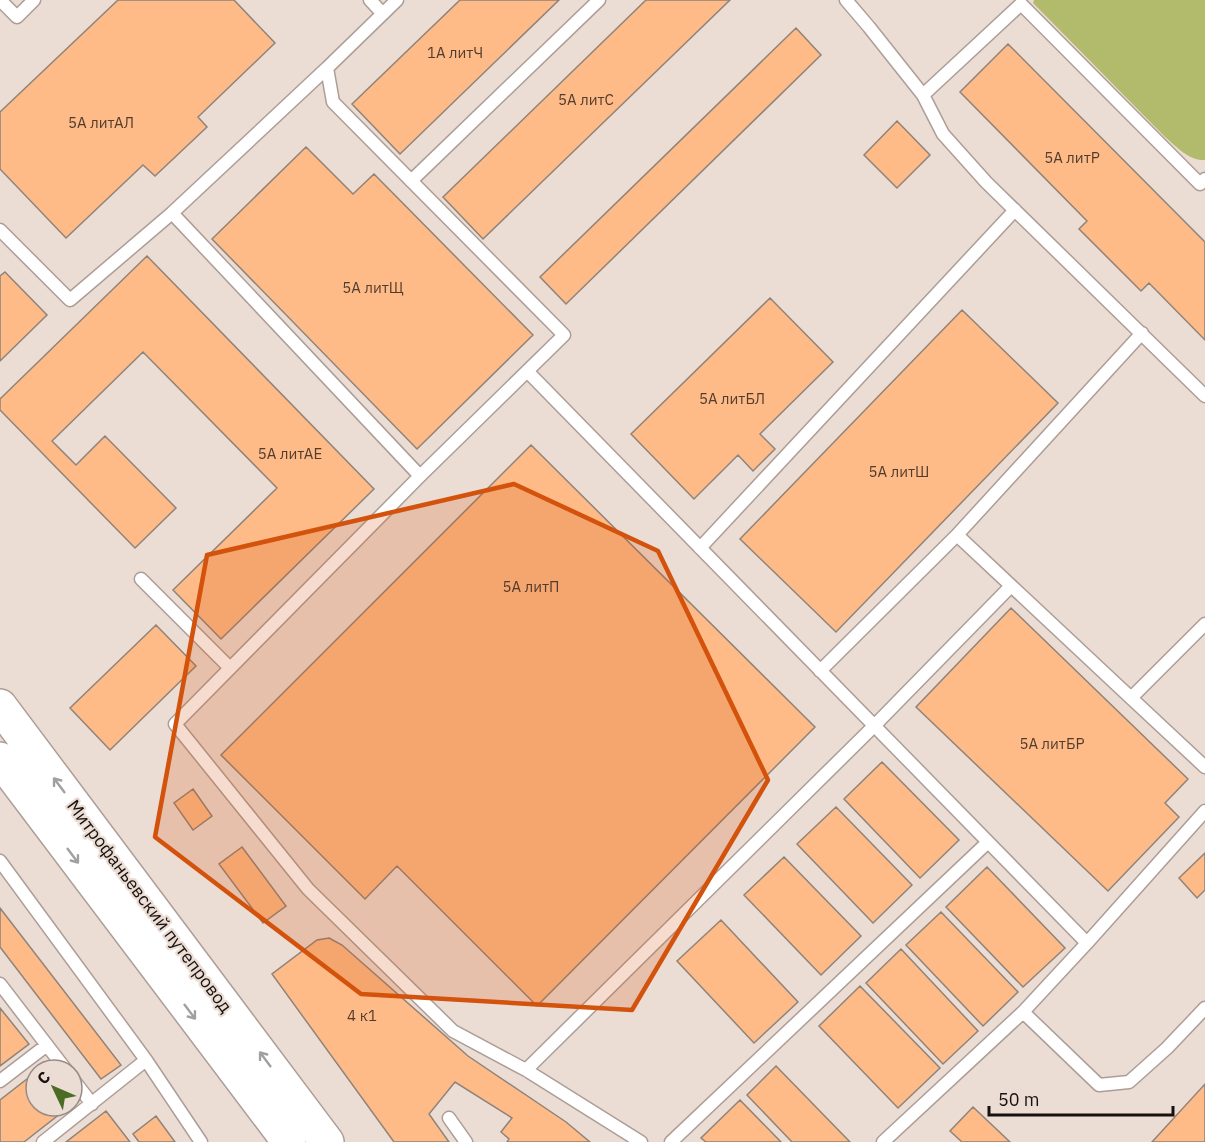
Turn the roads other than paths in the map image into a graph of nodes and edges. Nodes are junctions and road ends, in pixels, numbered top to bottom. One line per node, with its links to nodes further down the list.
1 (0, 0): 2 (lane)
2 (34, 0)
3 (370, 0): 7 (lane)
4 (397, 0): 7 (lane)
5 (599, 0): 11 (lane)
6 (846, 0): 9 (lane)
7 (382, 14): 8 (lane)
8 (327, 68): 11 (lane); 13 (lane)
9 (923, 95): 10 (lane); 12 (lane)
10 (1205, 179)
11 (411, 181): 16 (lane)
12 (1015, 210): 15 (lane); 20 (lane)
13 (172, 213): 14 (lane); 18 (lane)
14 (0, 230)
15 (1142, 333): 17 (lane); 19 (lane)
16 (527, 371): 18 (lane); 20 (lane)
17 (1205, 396)
18 (420, 476): 24 (lane)
19 (957, 535): 22 (lane); 25 (lane)
20 (700, 548): 25 (lane)
21 (141, 579): 24 (lane)
22 (1011, 586): 26 (lane); 28 (lane)
23 (1205, 624): 26 (lane)
24 (230, 668): 41 (lane)
25 (820, 671): 28 (lane)
26 (1131, 698): 30 (lane)
27 (0, 706): 46 (main road, Митрофаньевский путепровод, one-way to 27)
28 (874, 726): 32 (lane); 41 (lane)
29 (0, 759): 46 (main road, Митрофаньевский путепровод, one-way to 46)
30 (1205, 767)
31 (1205, 811): 34 (lane)
32 (988, 842): 34 (lane); 52 (lane)
33 (0, 861): 40 (lane)
34 (1087, 943): 37 (lane)
35 (1, 987): 38 (lane)
36 (1205, 1008): 37 (lane)
37 (1023, 1012): 53 (lane)
38 (47, 1045): 39 (lane); 42 (lane)
39 (57, 1058)
40 (146, 1060): 44 (lane); 48 (lane)
41 (526, 1070): 51 (lane)
42 (0, 1081)
43 (84, 1094): 44 (lane)
44 (92, 1104): 47 (lane)
45 (449, 1118): 50 (lane)
46 (288, 1124): 49 (main road)
47 (43, 1142)
48 (201, 1142)
49 (327, 1142)
50 (466, 1142)
51 (641, 1142)
52 (671, 1142)
53 (882, 1142)

